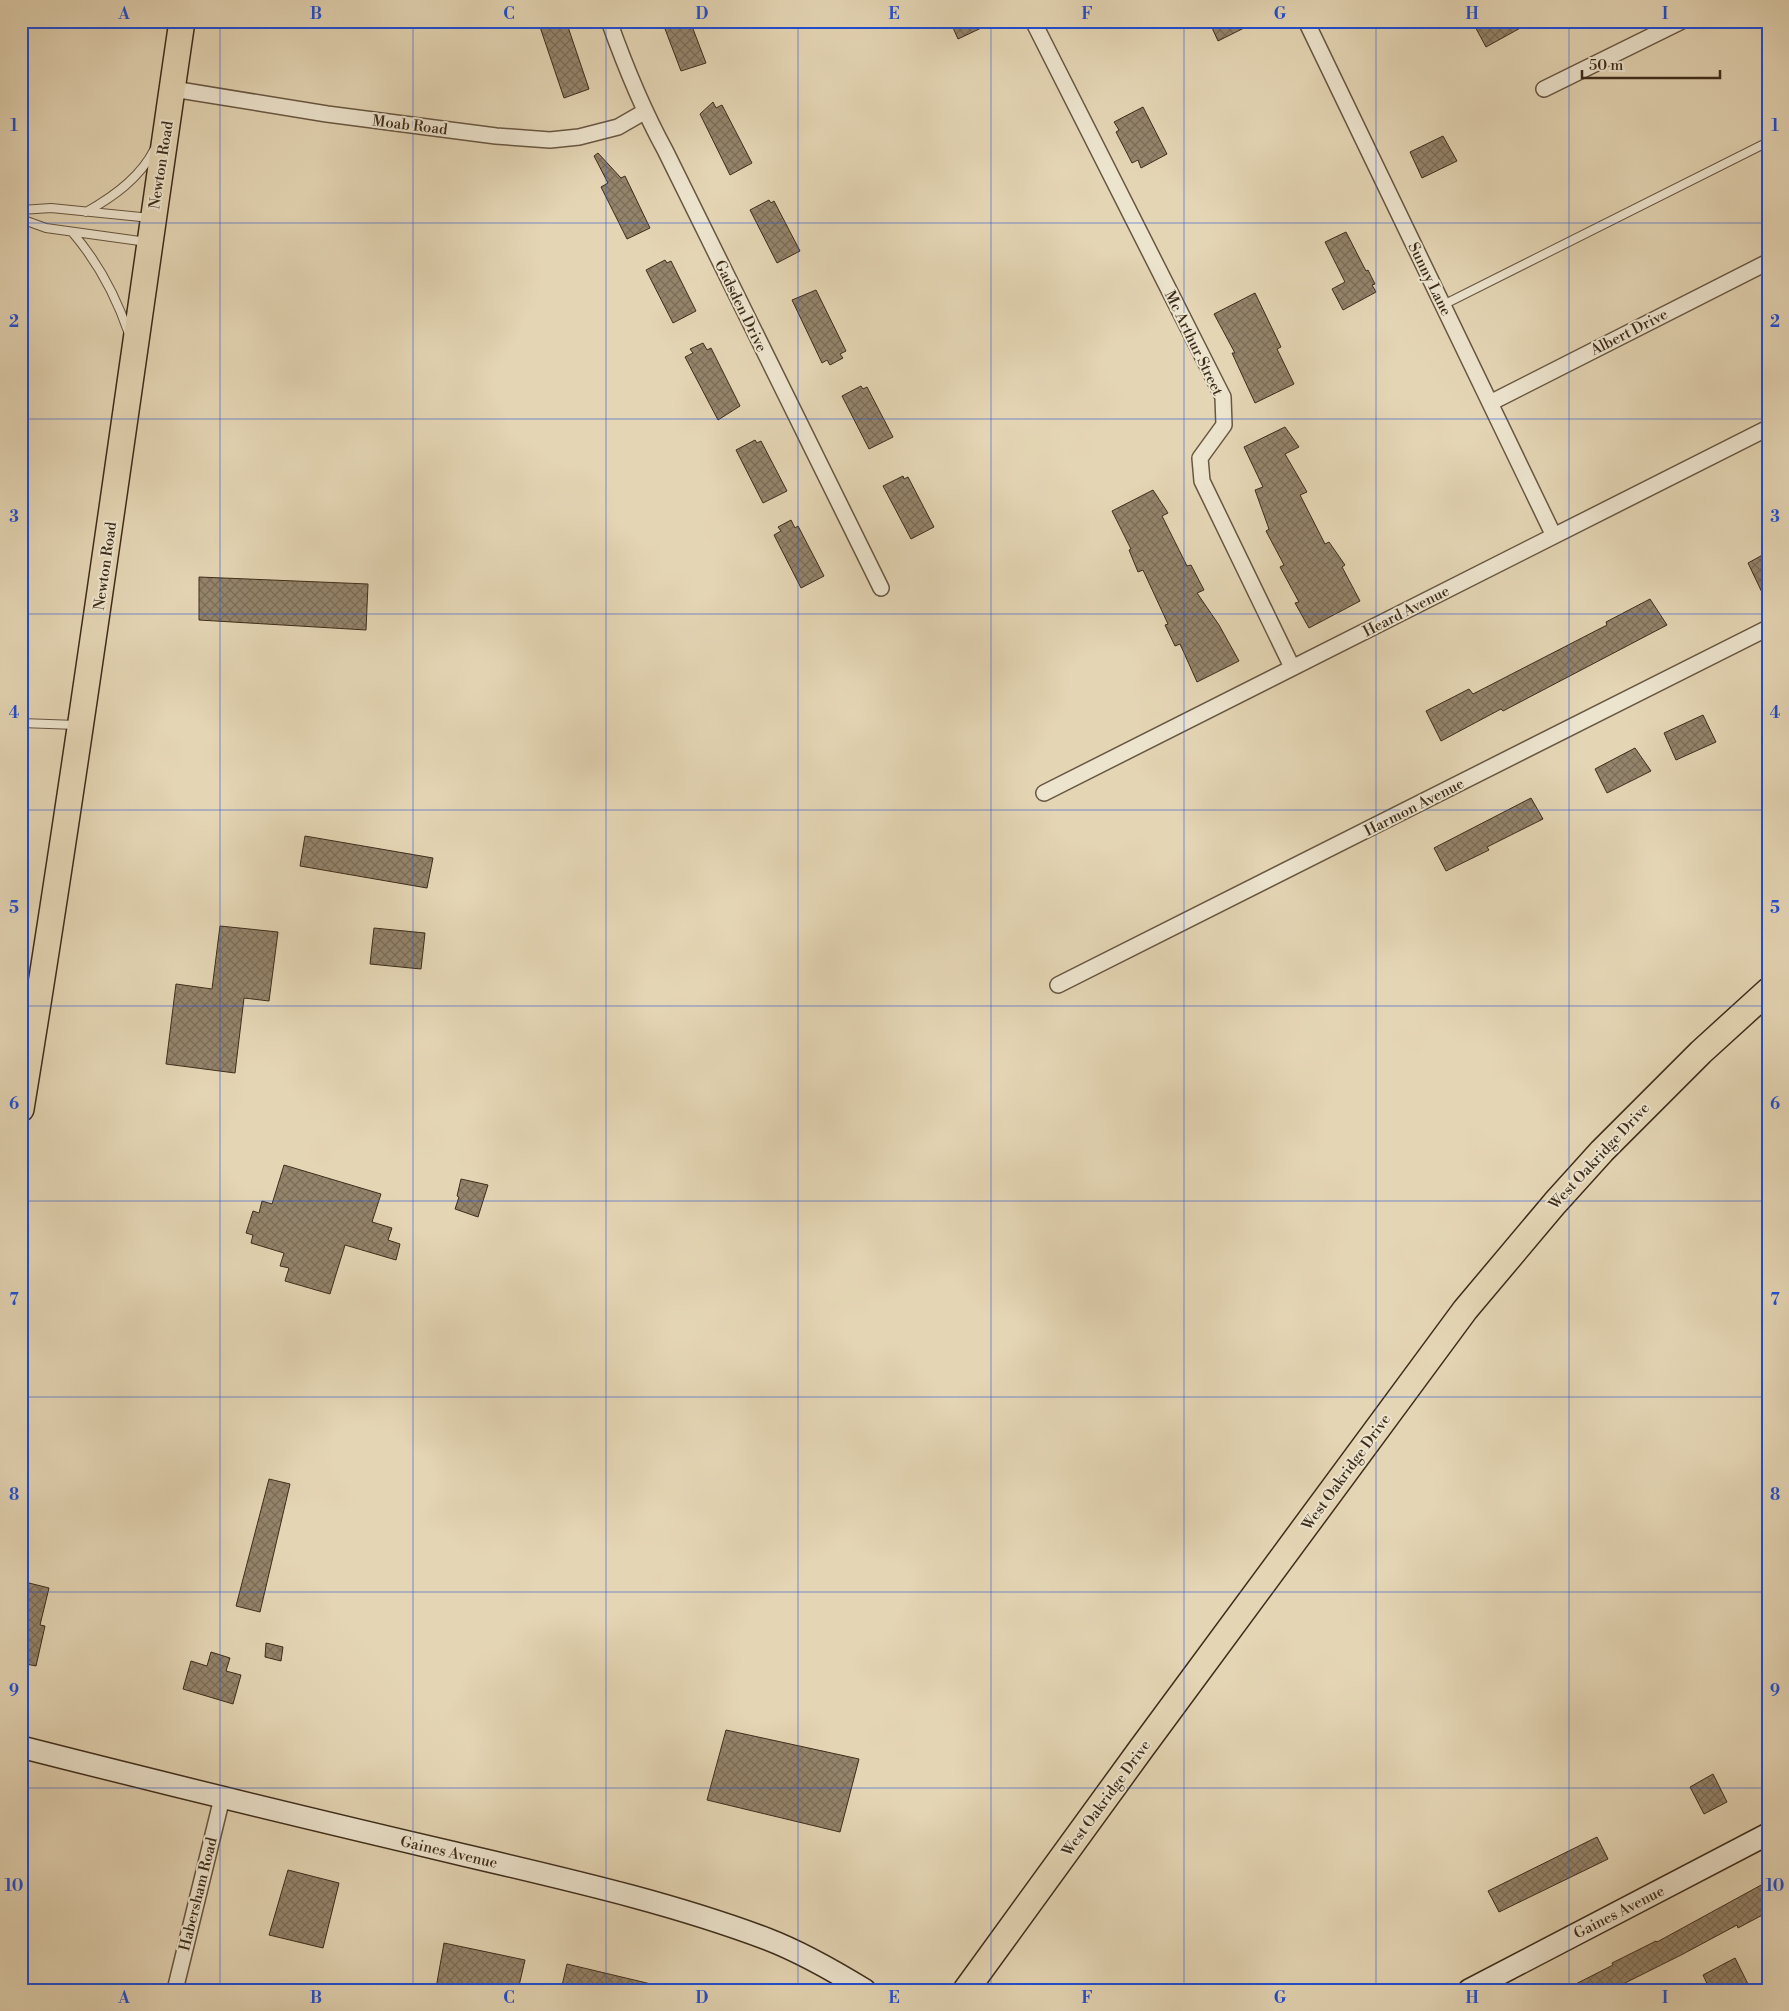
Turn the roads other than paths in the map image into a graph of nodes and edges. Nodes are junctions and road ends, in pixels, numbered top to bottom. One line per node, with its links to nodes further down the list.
1 (182, 21): 6 (main road, Newton Road)
2 (609, 21): 8 (street, Gadsden Drive)
3 (1033, 21): 25 (street, Mc Arthur Street)
4 (1306, 21): 18 (street, Sunny Lane)
5 (1682, 21): 7 (street)
6 (173, 89): 8 (street, Moab Road); 9 (main road, Newton Road)
7 (1544, 89)
8 (644, 112): 23 (street, Gadsden Drive)
9 (168, 124): 12 (lane); 13 (main road, Newton Road)
10 (1768, 142): 18 (lane)
11 (21, 210): 12 (lane)
12 (86, 212): 13 (lane)
13 (153, 218): 16 (main road, Newton Road)
14 (21, 219): 15 (lane)
15 (72, 232): 16 (lane); 19 (lane)
16 (150, 243): 19 (main road, Newton Road)
17 (1768, 262): 20 (street, Albert Drive)
18 (1442, 305): 20 (street, Sunny Lane)
19 (134, 350): 27 (main road, Newton Road)
20 (1490, 403): 22 (street, Sunny Lane)
21 (1768, 428): 22 (street, Heard Avenue)
22 (1554, 536): 25 (street, Heard Avenue)
23 (881, 588)
24 (1768, 628): 29 (street, Harmon Avenue)
25 (1292, 668): 28 (street, Heard Avenue)
26 (21, 723): 27 (lane)
27 (81, 725): 31 (main road, Newton Road)
28 (1044, 793)
29 (1058, 985)
30 (1768, 991): 37 (main road, West Oakridge Drive)
31 (21, 1110)
32 (21, 1747): 33 (street, Gaines Avenue)
33 (222, 1798): 35 (street, Habersham Road); 36 (street, Gaines Avenue)
34 (1768, 1834): 38 (street, Gaines Avenue)
35 (175, 1990)
36 (865, 1990)
37 (966, 1990)
38 (1470, 1990)

